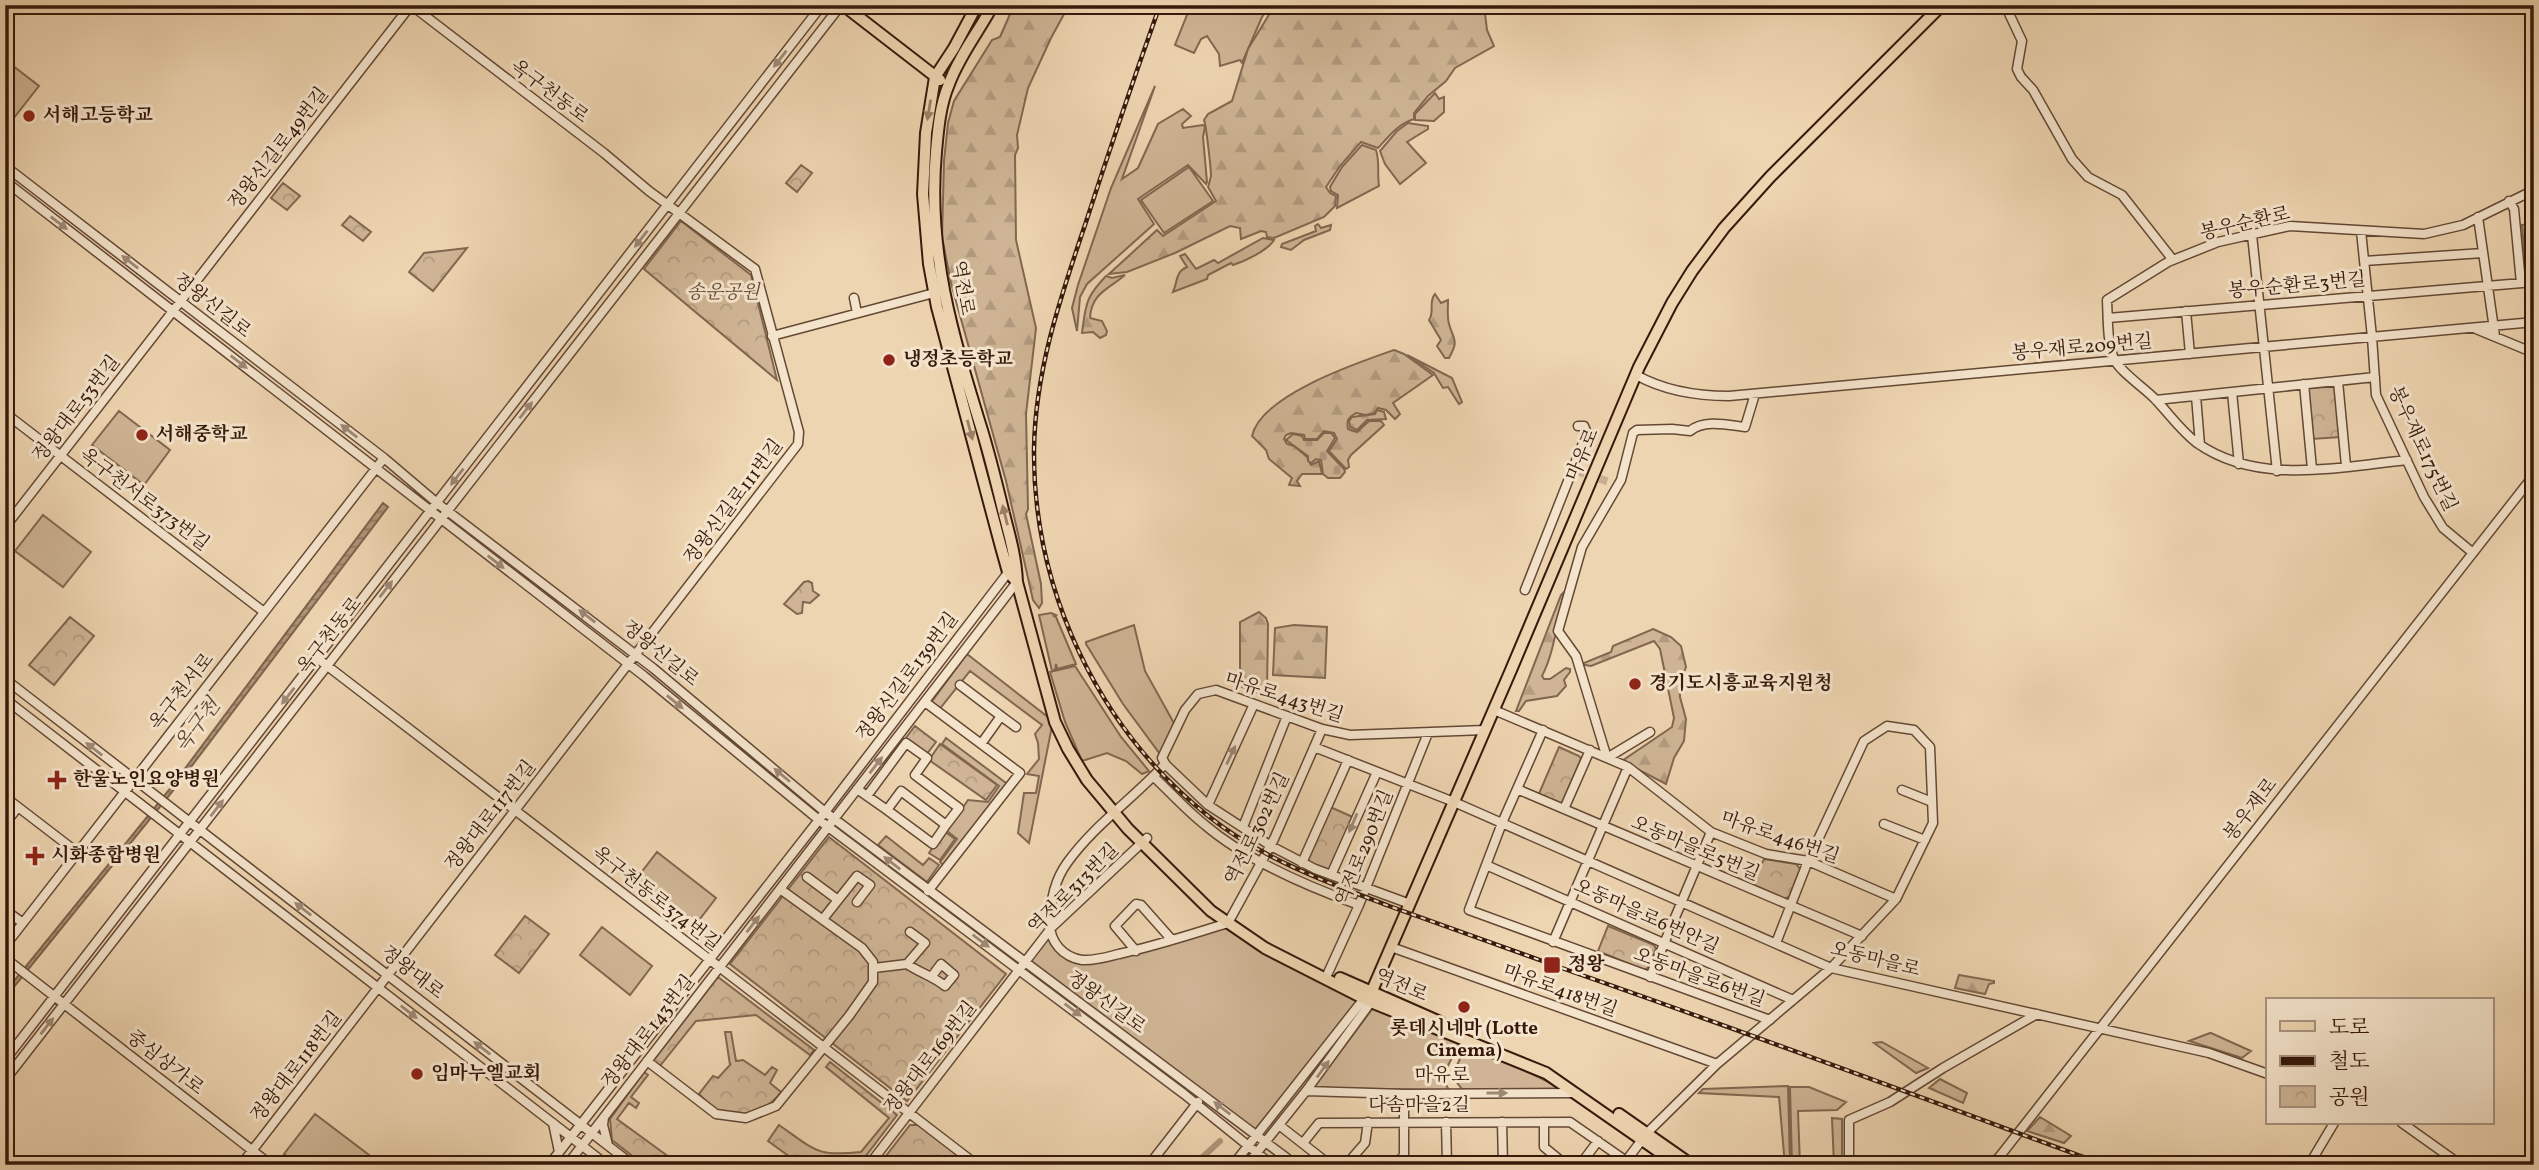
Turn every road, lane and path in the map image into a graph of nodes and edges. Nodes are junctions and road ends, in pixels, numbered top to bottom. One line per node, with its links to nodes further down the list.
1 (411, 5): 14 (street, 옥구천동로); 28 (street, 정왕신길로49번길)
2 (822, 5): 14 (street, 옥구천동로, one-way to 14)
3 (842, 5): 8 (main road); 15 (street, 옥구천동로)
4 (976, 5): 8 (main road, 역전로)
5 (993, 5): 9 (main road, 역전로)
6 (1942, 5): 44 (main road, 마유로)
7 (2005, 5): 20 (street)
8 (935, 76): 9 (main road); 25 (main road, 역전로, one-way to 25)
9 (948, 84): 73 (main road, 역전로, one-way to 9)
10 (5, 166): 28 (street, 정왕신길로, one-way to 10)
11 (5, 181): 30 (street, 정왕신길로, one-way to 30)
12 (2534, 190): 13 (street, 봉우순환로)
13 (2509, 201): 16 (street, 봉우순환로); 23 (street)
14 (668, 204): 15 (street, 옥구천동로); 67 (street, 옥구천동로, one-way to 67)
15 (680, 212): 37 (street, 정왕신길로111번길); 69 (street, 옥구천동로, one-way to 15)
16 (2478, 217): 17 (street, 봉우순환로); 19 (street)
17 (2361, 231): 18 (street, 봉우순환로); 21 (street, 봉우재로175번길)
18 (2252, 235): 20 (street, 봉우순환로); 29 (street)
19 (2483, 253): 21 (street); 24 (street)
20 (2173, 260): 33 (street, 봉우순환로)
21 (2364, 261): 26 (street, 봉우재로175번길)
22 (2534, 282): 23 (street, 봉우순환로3번길)
23 (2521, 283): 24 (street, 봉우순환로3번길)
24 (2488, 285): 26 (street, 봉우순환로3번길); 35 (street)
25 (934, 293): 32 (street, 역전로); 74 (main road, 역전로, one-way to 74)
26 (2368, 296): 29 (street, 봉우순환로3번길); 39 (street, 봉우재로175번길)
27 (853, 298): 32 (street)
28 (181, 301): 30 (street, 정왕신길로49번길); 57 (street, 정왕신길로, one-way to 28)
29 (2259, 305): 31 (street, 봉우순환로3번길); 40 (street)
30 (172, 310): 56 (street, 정왕대로53번길); 61 (street, 정왕신길로, one-way to 61)
31 (2186, 311): 33 (street, 봉우순환로3번길); 42 (street)
32 (858, 313): 37 (street, 역전로)
33 (2108, 318): 43 (street)
34 (2534, 322): 35 (street, 봉우재로209번길)
35 (2494, 326): 36 (street, 봉우재로209번길); 38 (street)
36 (2473, 328): 38 (street); 39 (street, 봉우재로209번길)
37 (772, 336): 78 (street, 정왕신길로111번길)
38 (2496, 336): 41 (street)
39 (2372, 337): 40 (street, 봉우재로209번길); 45 (street, 봉우재로175번길)
40 (2263, 347): 42 (street, 봉우재로209번길); 48 (street)
41 (2534, 353)
42 (2190, 354): 43 (street, 봉우재로209번길)
43 (2115, 361): 50 (street, 봉우재로209번길); 52 (street)
44 (1636, 375): 50 (street, 봉우재로209번길); 87 (main road, 마유로)
45 (2375, 377): 46 (street); 58 (street, 봉우재로175번길)
46 (2338, 381): 47 (street); 60 (street)
47 (2304, 384): 48 (street); 62 (street)
48 (2268, 388): 49 (street); 63 (street)
49 (2232, 392): 51 (street); 59 (street)
50 (1755, 394): 66 (street)
51 (2196, 396): 52 (street); 55 (street)
52 (2156, 400): 55 (street)
53 (5, 413): 56 (street, 옥구천서로373번길)
54 (1578, 426): 76 (street)
55 (2200, 445): 59 (street)
56 (61, 456): 71 (street, 정왕대로53번길); 77 (street, 옥구천서로373번길)
57 (384, 458): 61 (street, 옥구천서로); 67 (street, 정왕신길로)
58 (2407, 460): 60 (street); 72 (street, 봉우재로175번길)
59 (2239, 464): 63 (street)
60 (2346, 466): 62 (street)
61 (376, 469): 68 (street, 정왕신길로); 77 (street, 옥구천서로)
62 (2312, 469): 63 (street)
63 (2277, 471)
64 (2534, 475): 72 (street, 봉우재로)
65 (1609, 482): 66 (street)
66 (1619, 485): 99 (street)
67 (437, 503): 68 (street, 옥구천동로); 69 (street, 정왕신길로)
68 (430, 511): 70 (street, 정왕신길로); 79 (street, 옥구천동로)
69 (448, 511): 70 (street, 옥구천동로); 78 (street, 정왕신길로, one-way to 69)
70 (441, 520): 80 (street, 정왕신길로, one-way to 80); 81 (street, 옥구천동로, one-way to 70)
71 (5, 527)
72 (2473, 553): 191 (street, 봉우재로)
73 (1017, 562): 74 (street, 정왕신길로139번길); 75 (main road, 역전로)
74 (1008, 572): 75 (main road, 역전로); 121 (street, 정왕신길로139번길)
75 (1017, 582): 85 (street, 정왕신길로139번길); 120 (main road, 역전로)
76 (1525, 590)
77 (264, 612): 105 (street, 옥구천서로)
78 (635, 653): 80 (street, 정왕신길로111번길); 121 (street, 정왕신길로, one-way to 78)
79 (317, 658): 81 (street, 옥구천동로374번길); 124 (street, 옥구천동로, one-way to 124)
80 (628, 664): 119 (street, 정왕대로117번길); 123 (street, 정왕신길로, one-way to 123)
81 (327, 666): 119 (street, 옥구천동로374번길); 132 (street, 옥구천동로, one-way to 81)
82 (5, 679): 105 (street, one-way to 82)
83 (960, 685): 88 (street)
84 (5, 699): 110 (street)
85 (925, 702): 96 (street); 107 (street, 정왕신길로139번길, one-way to 85)
86 (1254, 704): 89 (street, 마유로443번길); 101 (street, 마유로443번길); 115 (street, one-way to 86)
87 (1494, 710): 92 (main road, 마유로); 93 (street, 마유로446번길)
88 (1001, 716): 90 (street); 96 (street)
89 (1287, 716): 91 (street, 마유로443번길); 131 (street)
90 (1016, 727)
91 (1322, 729): 95 (street, 마유로443번길); 97 (street, 역전로302번길)
92 (1485, 730): 95 (street, 마유로443번길); 113 (main road, 마유로)
93 (1543, 730): 98 (street, 마유로446번길); 108 (street)
94 (1650, 732): 99 (street)
95 (1429, 733): 106 (street, 역전로290번길)
96 (981, 744): 150 (street)
97 (1314, 747): 100 (street); 138 (street, 역전로302번길)
98 (1590, 750): 99 (street, 마유로446번길); 117 (street)
99 (1607, 758): 102 (street, 마유로446번길)
100 (1348, 760): 103 (street); 143 (street)
101 (1164, 762): 104 (street, 마유로443번길); 115 (street)
102 (1628, 767): 129 (street); 133 (street, 마유로446번길)
103 (1377, 772): 106 (street); 146 (street, one-way to 146)
104 (1154, 777): 120 (street); 142 (street)
105 (134, 780): 110 (street, 옥구천서로); 124 (street, 정왕대로)
106 (1408, 784): 113 (street, 오동마을로); 148 (street, 역전로290번길)
107 (858, 789): 111 (street); 122 (street, 정왕신길로139번길)
108 (1517, 789): 117 (street, 오동마을로5번길); 125 (street)
109 (1902, 790): 114 (street)
110 (124, 792): 134 (street, 정왕대로); 139 (street, 옥구천서로)
111 (867, 796): 118 (street); 128 (street)
112 (5, 797): 116 (street)
113 (1454, 802): 125 (street, 오동마을로); 156 (main road, 마유로)
114 (1932, 802): 135 (street); 141 (street)
115 (1208, 805): 131 (street)
116 (18, 807): 126 (street); 139 (street)
117 (1564, 809): 129 (street, 오동마을로5번길)
118 (887, 810): 128 (street); 128 (street)
119 (516, 811): 173 (street, 옥구천동로374번길); 181 (street, 정왕대로117번길)
120 (1115, 811): 136 (main road, 역전로); 163 (street)
121 (825, 812): 122 (street, 정왕신길로); 123 (street, 정왕대로143번길)
122 (835, 819): 130 (street, 정왕대로143번길); 150 (street, 정왕신길로, one-way to 122)
123 (819, 820): 130 (street, 정왕신길로); 173 (street, 정왕대로143번길)
124 (190, 822): 132 (street, 정왕대로); 134 (street, 옥구천동로)
125 (1502, 823): 140 (street, 오동마을로); 144 (street, 오동마을로6번길)
126 (5, 824)
127 (1884, 824): 135 (street)
128 (946, 825)
129 (1602, 826): 140 (street); 145 (street, 오동마을로5번길)
130 (828, 827): 149 (street, 정왕대로143번길); 176 (street, 정왕신길로, one-way to 176)
131 (1243, 827): 138 (street)
132 (200, 830): 137 (street, 옥구천동로); 181 (street, 정왕대로, one-way to 132)
133 (1712, 832): 141 (street, 마유로446번길); 145 (street)
134 (180, 835): 137 (street, 정왕대로); 185 (street, 옥구천동로)
135 (1925, 840): 152 (street)
136 (1145, 841): 161 (main road, 역전로); 163 (street, 역전로313번길)
137 (190, 842): 184 (street, 정왕대로); 188 (street, 옥구천동로)
138 (1270, 846): 142 (street, 역전로302번길); 143 (street)
139 (78, 852): 162 (street, 옥구천서로)
140 (1587, 861): 153 (street); 155 (street, 오동마을로)
141 (1808, 861): 152 (street, 마유로446번길); 158 (street)
142 (1262, 862): 157 (street); 161 (street, 역전로302번길)
143 (1302, 863): 146 (street)
144 (1486, 865): 153 (street, 오동마을로6번안길); 167 (street, 오동마을로6번길)
145 (1697, 867): 155 (street); 158 (street, 오동마을로5번길)
146 (1331, 875): 148 (street)
147 (807, 877): 151 (street)
148 (1365, 887): 156 (street); 157 (street, 역전로290번길)
149 (780, 889): 160 (street); 177 (street, 정왕대로143번길, one-way to 149)
150 (928, 891): 176 (street, 정왕신길로)
151 (838, 900): 154 (street); 160 (street)
152 (1896, 900): 165 (street)
153 (1570, 901): 167 (street); 168 (street, 오동마을로6번안길)
154 (857, 902)
155 (1682, 902): 168 (street); 169 (street, 오동마을로)
156 (1410, 904): 171 (main road, 마유로)
157 (1359, 905): 180 (street, 역전로290번길)
158 (1791, 906): 165 (street, 오동마을로5번길); 169 (street)
159 (5, 909): 162 (street)
160 (823, 919): 178 (street)
161 (1230, 921): 166 (street); 180 (main road, 역전로); 186 (main road, 역전로)
162 (23, 923): 170 (street, 옥구천서로)
163 (1050, 931): 172 (street); 176 (street, 역전로313번길)
164 (910, 932): 175 (street)
165 (1862, 936): 179 (street)
166 (1172, 940): 172 (street); 172 (street)
167 (1553, 942): 183 (street, 오동마을로6번길)
168 (1665, 943): 183 (street); 187 (street, 오동마을로6번안길)
169 (1776, 943): 179 (street, 오동마을로)
170 (5, 946)
171 (1391, 947): 186 (main road, 마유로); 195 (street, 마유로418번길)
172 (1136, 951)
173 (709, 959): 177 (street, 옥구천동로374번길); 204 (street, 정왕대로143번길)
174 (8, 960): 185 (street, 중심상가로)
175 (907, 964): 178 (street); 182 (street)
176 (1022, 966): 201 (street, 정왕신길로); 202 (street, 정왕신길로, one-way to 202); 205 (street, 정왕대로169번길)
177 (720, 967): 192 (street, 옥구천동로374번길); 194 (street, 정왕대로143번길)
178 (874, 968): 192 (street)
179 (1831, 968): 187 (street); 189 (street, 오동마을로)
180 (1328, 973): 186 (main road, 역전로)
181 (388, 975): 184 (street, 정왕대로117번길); 203 (street, 정왕대로, one-way to 181)
182 (932, 976)
183 (1650, 977): 190 (street, 오동마을로6번길)
184 (378, 988): 212 (street, 정왕대로, one-way to 212); 227 (street, 정왕대로118번길)
185 (54, 997): 188 (street, 중심상가로); 193 (street, 옥구천동로)
186 (1369, 998): 198 (street, 마유로, one-way to 186); 199 (main road, 역전로); 218 (street, 마유로); 219 (main road, 역전로)
187 (1793, 1000): 190 (street)
188 (64, 1004): 197 (street, 옥구천동로, one-way to 188); 227 (street, 중심상가로)
189 (2037, 1014): 191 (street, 오동마을로); 254 (street)
190 (1770, 1020): 195 (street)
191 (2100, 1028): 196 (street, 오동마을로); 230 (street, 봉우재로)
192 (824, 1047): 194 (street); 205 (street, 옥구천동로374번길)
193 (5, 1060)
194 (647, 1060): 206 (street, 정왕대로143번길)
195 (1717, 1064): 219 (street)
196 (2266, 1073)
197 (5, 1080)
198 (1306, 1091): 200 (street, 마유로); 216 (street, 마유로)
199 (1577, 1093): 200 (street, 마유로, one-way to 199); 219 (main road, 역전로)
200 (1404, 1094): 208 (street)
201 (1204, 1095): 202 (street); 218 (street, 정왕신길로, one-way to 201)
202 (1196, 1104): 226 (street, 정왕신길로); 240 (street)
203 (563, 1111): 204 (street); 213 (street, 정왕대로)
204 (591, 1111): 213 (street, 정왕대로143번길)
205 (909, 1112): 238 (street, 정왕대로169번길); 239 (street, 옥구천동로374번길)
206 (604, 1117): 217 (street, 정왕대로143번길); 225 (street)
207 (1368, 1122): 208 (street, 다솜마을2길); 223 (street, 다솜마을2길); 246 (street)
208 (1404, 1122): 209 (street, 다솜마을2길); 247 (street)
209 (1446, 1122): 210 (street, 다솜마을2길); 248 (street)
210 (1502, 1122): 211 (street, 다솜마을2길); 249 (street)
211 (1544, 1122): 222 (street, 다솜마을2길); 250 (street)
212 (553, 1123): 220 (street, 정왕대로); 228 (street)
213 (581, 1124): 217 (street, 정왕대로); 220 (street, 정왕대로143번길)
214 (2333, 1124): 256 (street)
215 (2403, 1124): 257 (street)
216 (1279, 1125): 221 (street, 마유로); 223 (street)
217 (592, 1132): 224 (street, 정왕대로143번길); 225 (street, 정왕대로)
218 (1256, 1135): 221 (street, 정왕신길로); 226 (street, 마유로)
219 (1645, 1136): 231 (street); 252 (main road, 역전로); 253 (main road, 역전로)
220 (571, 1137): 224 (street, 정왕대로); 228 (street, 정왕대로143번길)
221 (1265, 1141): 229 (street, 마유로); 244 (street, 정왕신길로)
222 (1598, 1141): 231 (street, 다솜마을2길); 251 (street)
223 (1303, 1143): 245 (street)
224 (582, 1145): 235 (street, 정왕대로143번길); 236 (street, 정왕대로)
225 (608, 1145): 237 (street, 정왕대로)
226 (1248, 1145): 229 (street, 정왕신길로); 241 (street, 마유로)
227 (252, 1150): 232 (street, 정왕대로118번길); 233 (street, 중심상가로)
228 (559, 1153): 234 (street, 정왕대로143번길)
229 (1256, 1153): 242 (street, 마유로); 243 (street, 정왕신길로)
230 (1995, 1162): 255 (street)
231 (1627, 1163)
232 (241, 1165)
233 (271, 1165)
234 (550, 1165)
235 (567, 1165)
236 (607, 1165)
237 (633, 1165)
238 (869, 1165)
239 (977, 1165)
240 (1149, 1165)
241 (1233, 1165)
242 (1247, 1165)
243 (1272, 1165)
244 (1296, 1165)
245 (1330, 1165)
246 (1346, 1165)
247 (1396, 1165)
248 (1447, 1165)
249 (1503, 1165)
250 (1566, 1165)
251 (1580, 1165)
252 (1678, 1165)
253 (1692, 1165)
254 (1849, 1165)
255 (2010, 1165)
256 (2309, 1165)
257 (2461, 1165)

